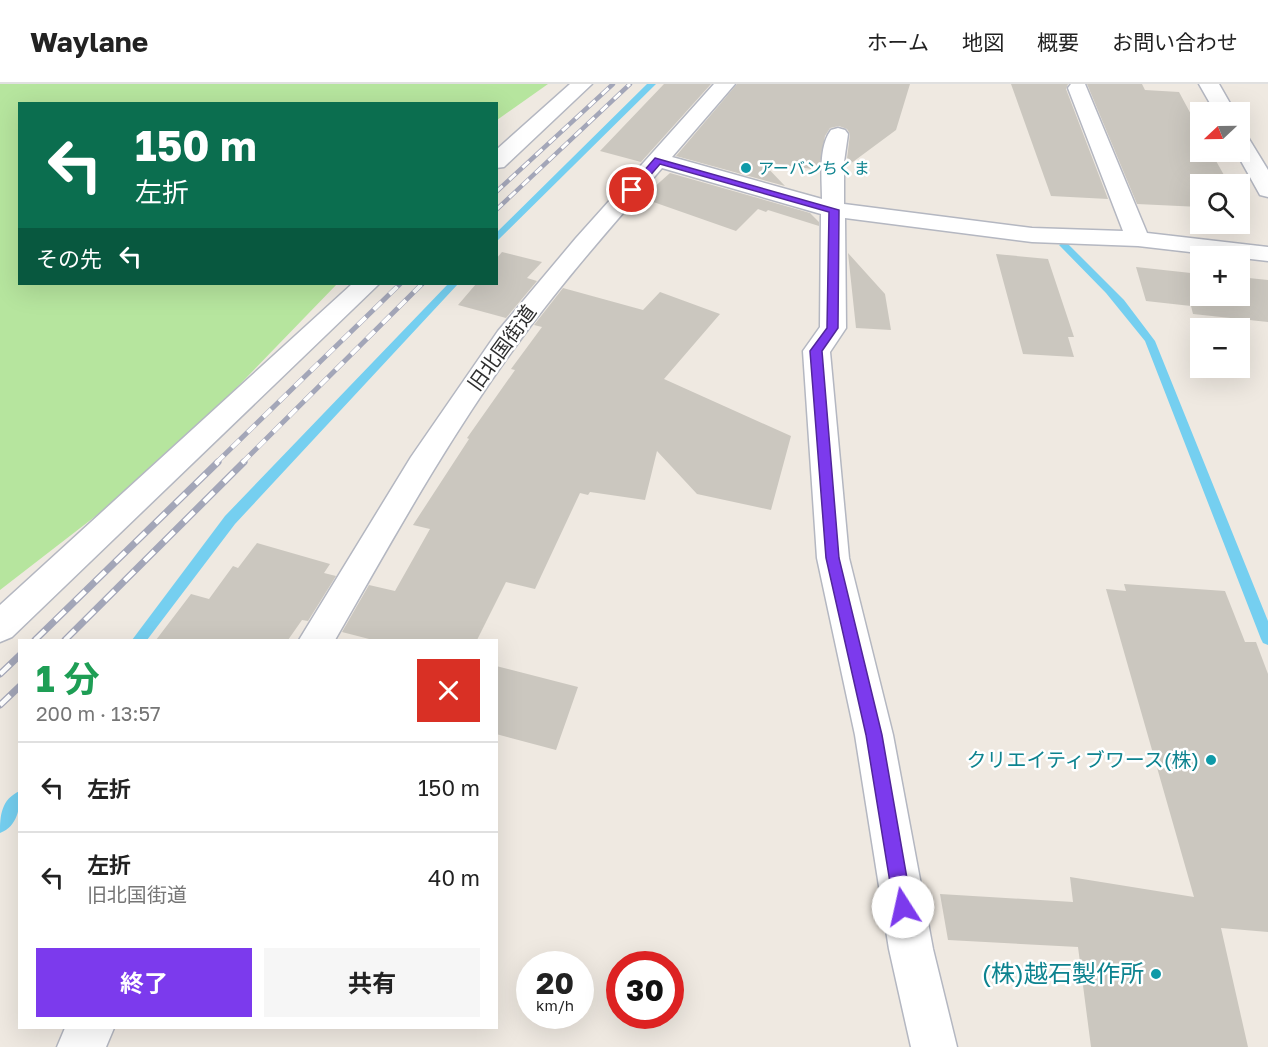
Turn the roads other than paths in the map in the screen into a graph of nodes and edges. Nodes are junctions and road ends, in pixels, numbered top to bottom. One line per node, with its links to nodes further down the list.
1 (582, 84): 8 (street)
2 (725, 84): 9 (street, 旧北国街道)
3 (1209, 84): 5 (street)
4 (1078, 88): 12 (street)
5 (1219, 102)
6 (838, 134): 11 (street)
7 (1250, 158): 10 (street)
8 (498, 160)
9 (658, 160): 11 (street); 16 (street, 旧北国街道)
10 (1268, 190)
11 (834, 210): 12 (street); 19 (street)
12 (1138, 239): 13 (street)
13 (1268, 254)
14 (365, 285): 15 (street)
15 (0, 627)
16 (318, 639)
17 (90, 1029): 18 (street)
18 (80, 1047)
19 (934, 1047)

